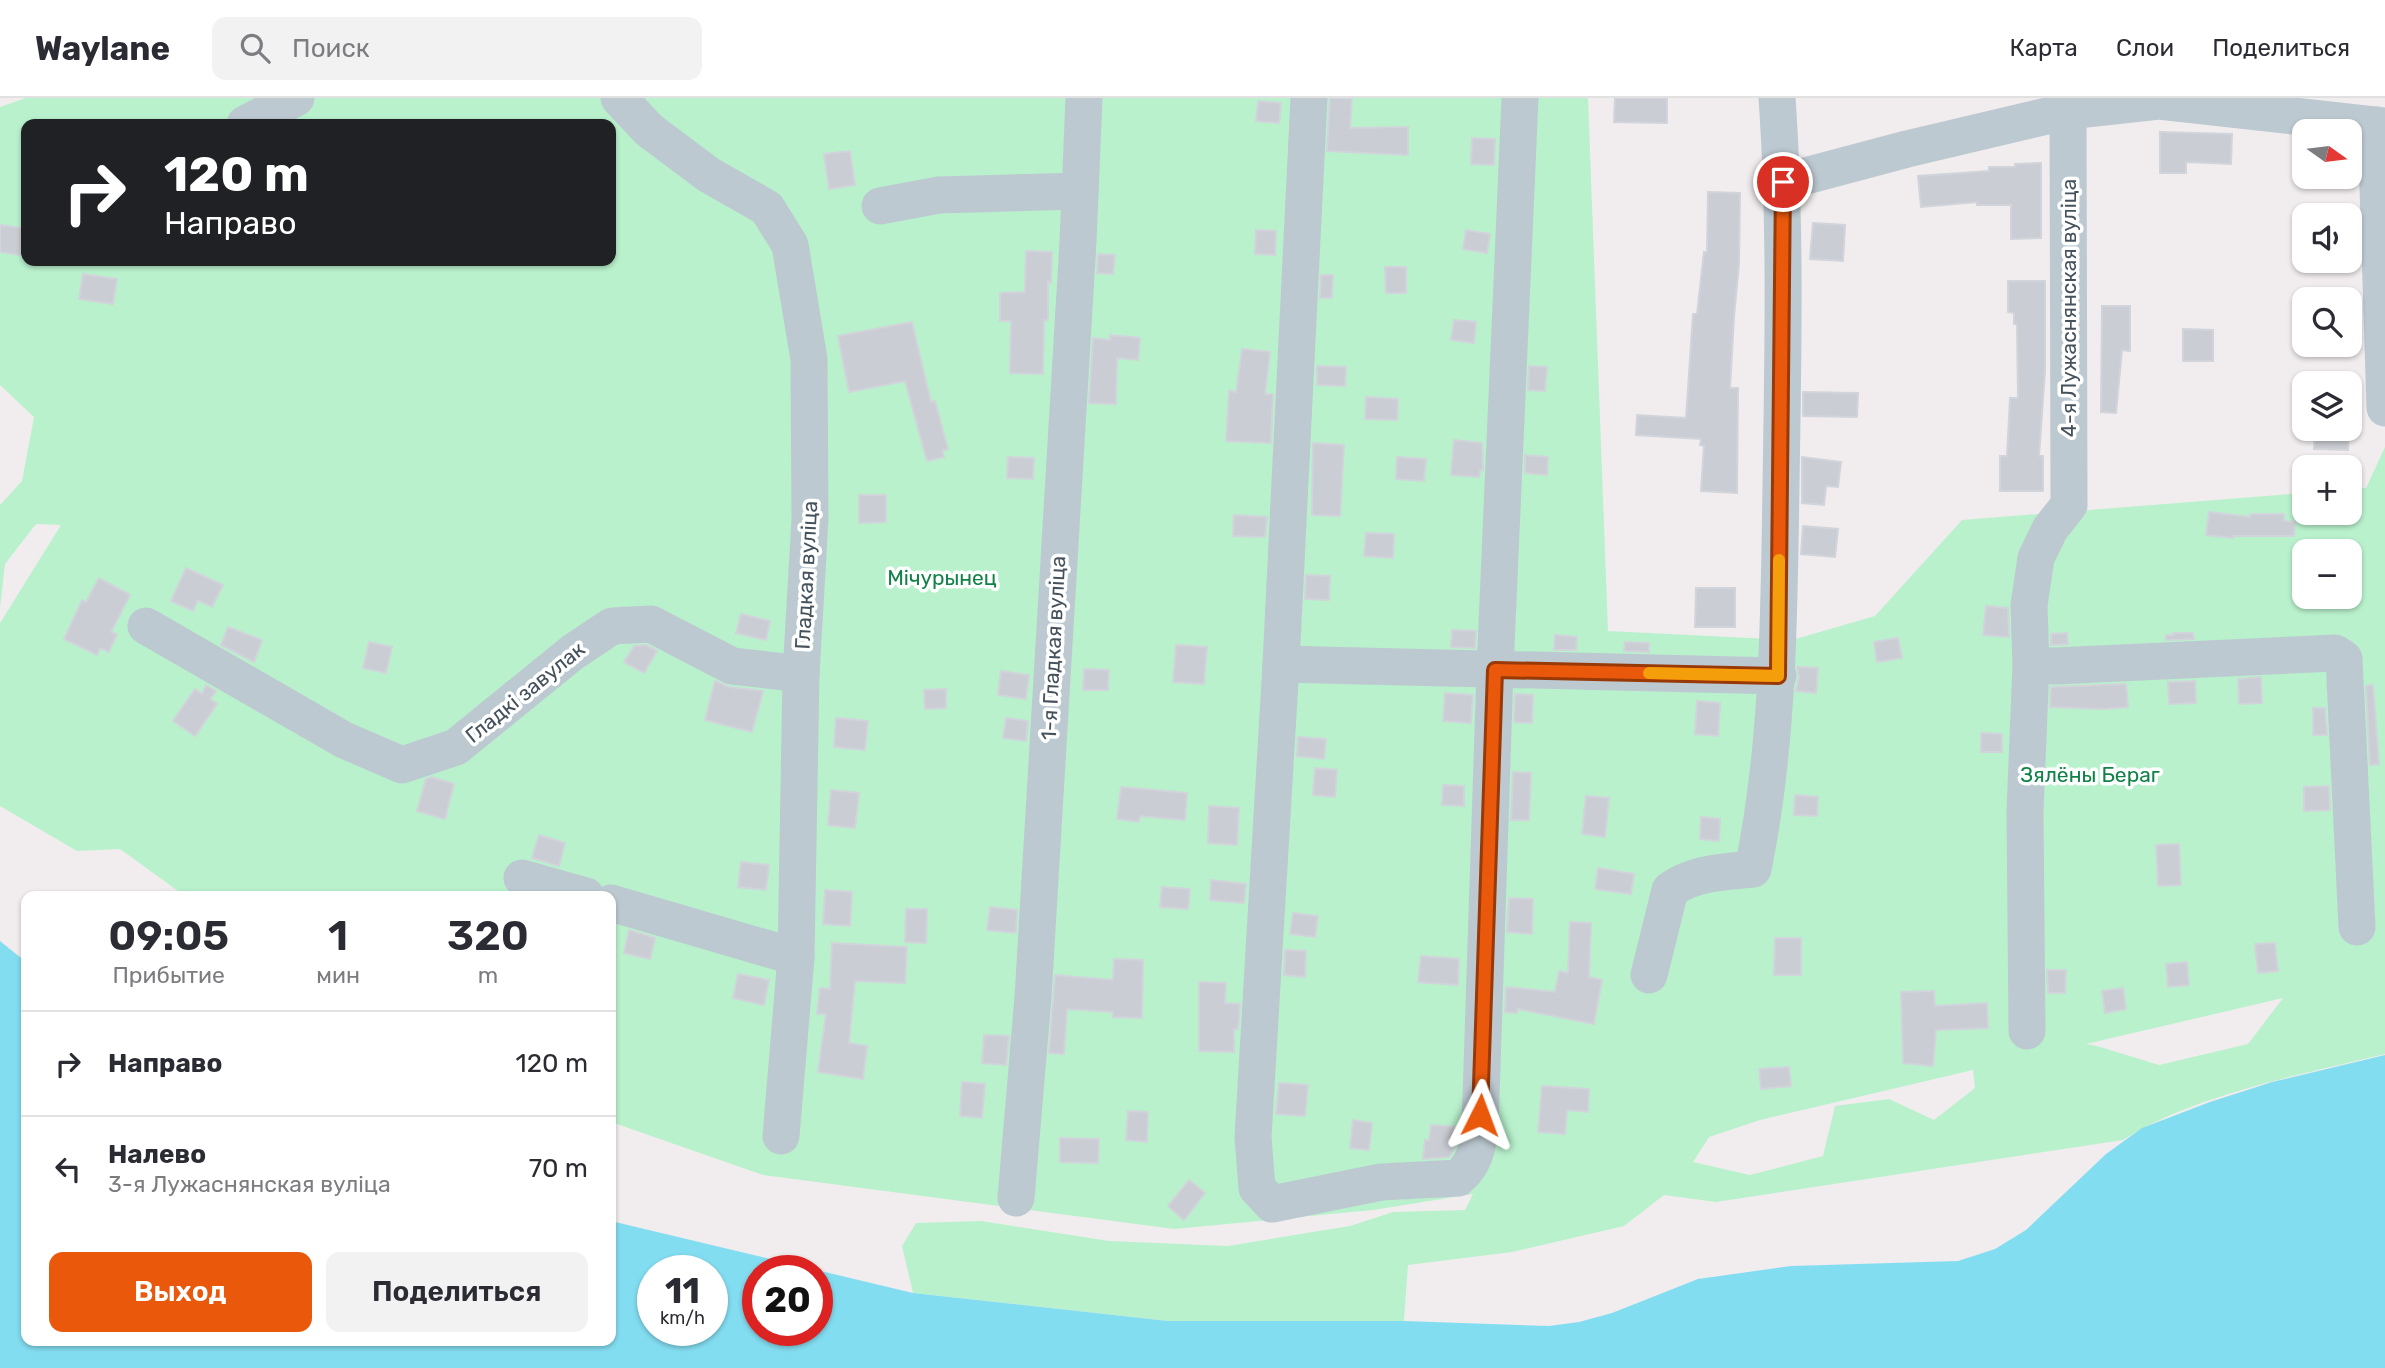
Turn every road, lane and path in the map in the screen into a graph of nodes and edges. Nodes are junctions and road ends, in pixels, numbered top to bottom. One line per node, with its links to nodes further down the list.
1 (296, 98): 9 (street)
2 (619, 98): 19 (street, Гладкая вуліца)
3 (1084, 98): 12 (street, 1-я Гладкая вуліца)
4 (1309, 98): 16 (street)
5 (1520, 98): 18 (street)
6 (1777, 98): 11 (street)
7 (2159, 99): 8 (street); 10 (street)
8 (2068, 111): 11 (street); 17 (street, 4-я Лужаснянская вуліца)
9 (256, 119)
10 (2381, 125): 14 (street)
11 (1783, 182): 20 (street)
12 (1080, 191): 13 (street); 29 (street, 1-я Гладкая вуліца)
13 (880, 206)
14 (2385, 408)
15 (146, 626): 19 (street, Гладкі завулак)
16 (1281, 664): 18 (street); 18 (street)
17 (2031, 665): 24 (street); 27 (street)
18 (1495, 670): 20 (street)
19 (801, 674): 25 (street, Гладкая вуліца)
20 (1778, 676): 26 (street)
21 (522, 878): 22 (street)
22 (568, 891)
23 (616, 904): 25 (street)
24 (2357, 927)
25 (796, 957): 28 (street, Гладкая вуліца)
26 (1650, 975)
27 (2027, 1031)
28 (781, 1136)
29 (1016, 1198)

